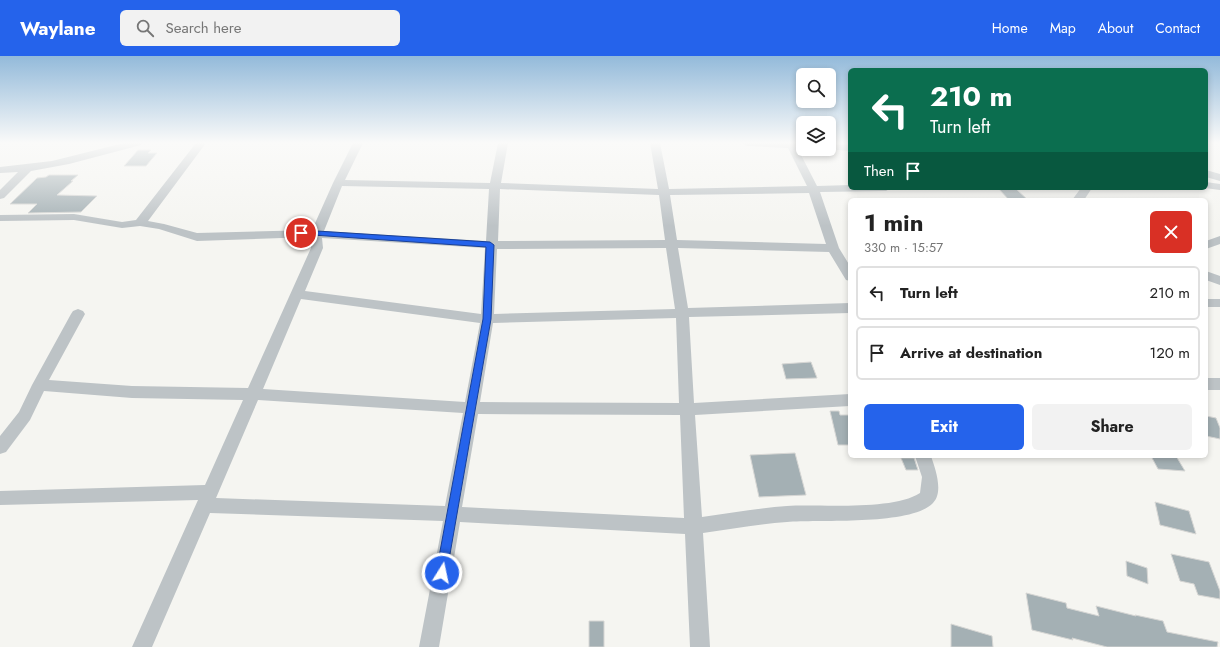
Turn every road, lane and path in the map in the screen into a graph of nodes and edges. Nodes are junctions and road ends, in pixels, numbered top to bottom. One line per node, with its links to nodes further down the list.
1 (26, 170): 16 (street)
2 (181, 171): 18 (street)
3 (344, 171): 9 (street)
4 (498, 171): 11 (street)
5 (660, 171): 15 (street)
6 (804, 171): 14 (street)
7 (1208, 173): 8 (street)
8 (1220, 178)
9 (338, 183): 11 (street); 19 (street)
10 (1208, 185): 12 (street)
11 (495, 186): 15 (street); 23 (street)
12 (1220, 187)
13 (848, 189): 14 (street)
14 (814, 190): 15 (street); 24 (street)
15 (664, 192): 21 (street)
16 (0, 196)
17 (0, 218): 18 (street)
18 (140, 224): 19 (street)
19 (316, 235): 23 (street); 28 (street)
20 (1220, 240): 22 (street)
21 (672, 244): 23 (street); 24 (street); 32 (street)
22 (1208, 244)
23 (490, 245): 34 (street)
24 (833, 248): 25 (street)
25 (848, 274)
26 (1208, 276): 27 (street)
27 (1220, 281)
28 (296, 294): 34 (street); 38 (street)
29 (1208, 303): 30 (street)
30 (1220, 303)
31 (848, 308): 32 (street)
32 (682, 313): 34 (street); 41 (street)
33 (78, 314): 37 (street)
34 (487, 319): 40 (street)
35 (1208, 384): 36 (street)
36 (1220, 384)
37 (39, 385): 38 (street); 42 (street)
38 (252, 394): 40 (street); 45 (street)
39 (848, 400): 41 (street)
40 (471, 408): 41 (street); 46 (street)
41 (687, 409): 47 (street)
42 (0, 447)
43 (924, 458): 47 (street)
44 (0, 498): 45 (street)
45 (207, 498): 46 (street); 48 (street)
46 (452, 514): 47 (street); 49 (street)
47 (693, 526): 50 (street)
48 (142, 647)
49 (429, 647)
50 (700, 647)

